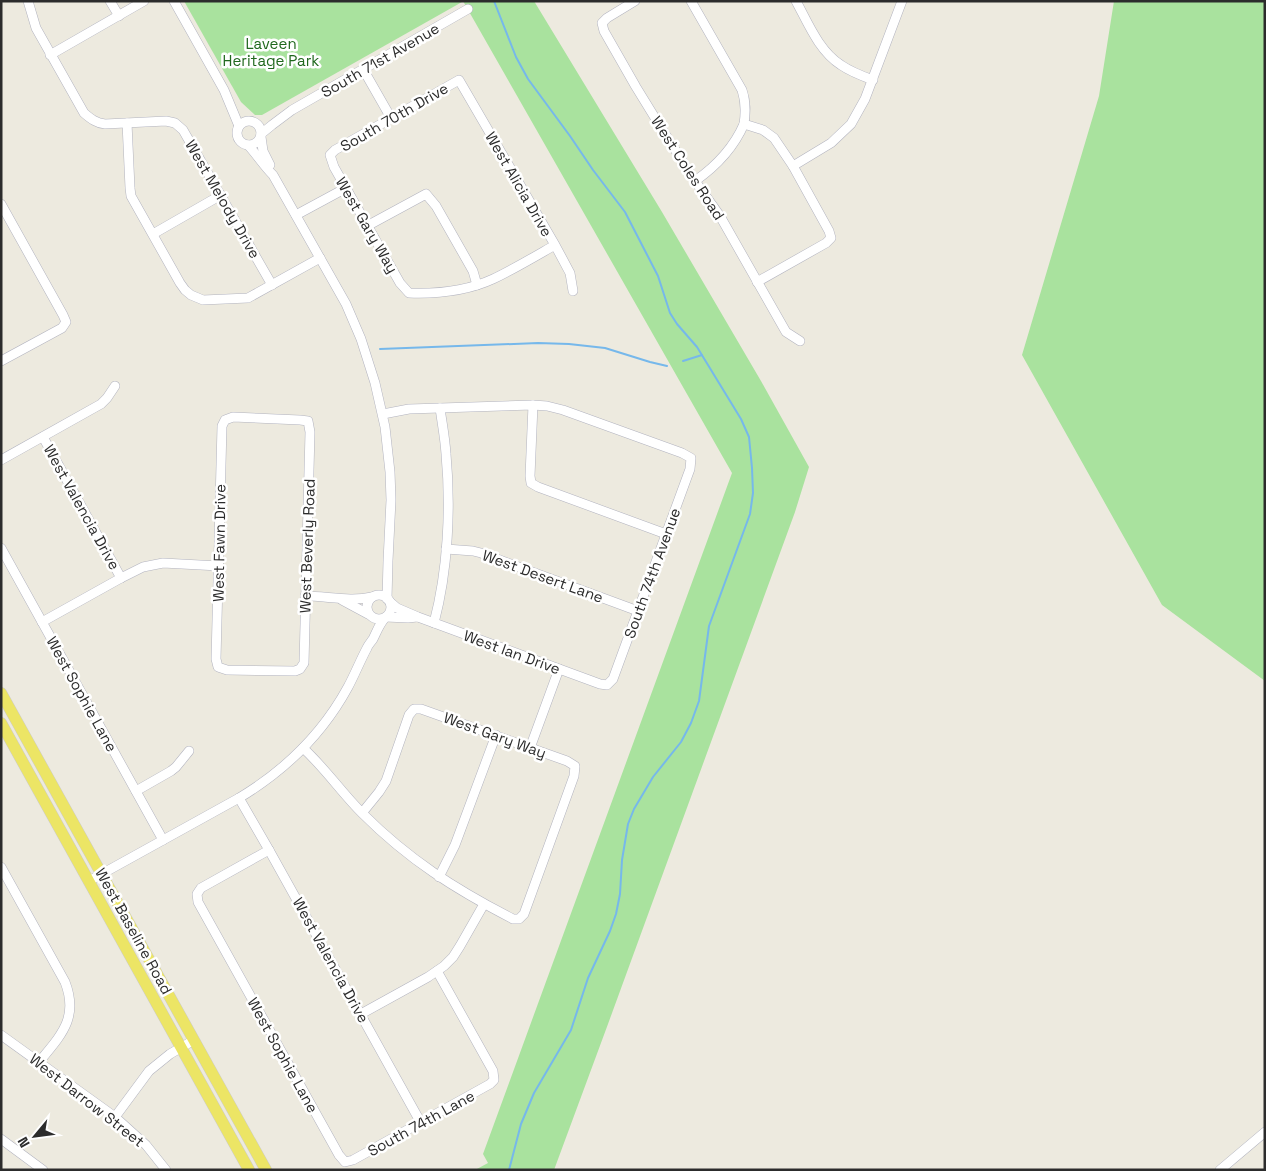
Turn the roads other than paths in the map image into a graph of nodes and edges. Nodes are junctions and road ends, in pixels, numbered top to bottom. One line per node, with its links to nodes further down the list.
1 (28, 1): 11 (street)
2 (110, 1): 10 (street)
3 (144, 1): 10 (street)
4 (174, 1): 15 (street)
5 (635, 1): 27 (street, West Coles Road)
6 (691, 1): 20 (street)
7 (796, 1): 14 (street)
8 (902, 1): 14 (street)
9 (468, 9): 12 (street, South 71st Avenue)
10 (119, 16): 11 (street)
11 (50, 55): 19 (street)
12 (363, 69): 16 (street, South 71st Avenue); 17 (street)
13 (459, 80): 17 (street, South 70th Drive); 34 (street, West Alicia Drive)
14 (873, 80): 25 (street)
15 (224, 90): 18 (street); 21 (street)
16 (292, 110): 18 (street, South 71st Avenue); 22 (street, South 71st Avenue)
17 (391, 118): 24 (street, South 70th Drive)
18 (251, 121): 21 (street); 22 (street)
19 (127, 123): 29 (street, West Melody Drive); 33 (street)
20 (744, 124): 25 (street); 27 (street)
21 (239, 126): 23 (street)
22 (261, 136): 23 (street); 26 (street)
23 (248, 145): 26 (street)
24 (330, 154): 28 (street, West Gary Way)
25 (793, 166): 36 (street)
26 (273, 175): 31 (street)
27 (695, 181): 36 (street, West Coles Road)
28 (346, 188): 31 (street); 32 (street, West Gary Way)
29 (221, 195): 33 (street); 37 (street, West Melody Drive)
30 (1, 204): 41 (street)
31 (296, 215): 35 (street)
32 (367, 226): 38 (street, West Gary Way); 38 (street)
33 (152, 234): 37 (street)
34 (555, 246): 38 (street); 39 (street, West Alicia Drive)
35 (320, 258): 37 (street); 45 (street)
36 (757, 282): 40 (street, West Coles Road)
37 (272, 285)
38 (477, 285)
39 (573, 290)
40 (800, 341)
41 (1, 361)
42 (115, 386): 47 (street)
43 (533, 405): 44 (street); 49 (street); 49 (street, South 74th Avenue)
44 (440, 408): 45 (street); 51 (street)
45 (383, 414): 52 (street)
46 (308, 421): 53 (street, West Fawn Drive); 55 (street, West Beverly Road)
47 (43, 437): 48 (street); 54 (street, West Valencia Drive)
48 (1, 460)
49 (666, 534): 59 (street, South 74th Avenue)
50 (1, 548): 63 (street, West Sophie Lane)
51 (446, 549): 59 (street, West Desert Lane); 64 (street)
52 (388, 561): 56 (street); 58 (street)
53 (218, 566): 54 (street); 66 (street, West Fawn Drive)
54 (121, 578): 63 (street)
55 (305, 596): 57 (street); 66 (street, West Beverly Road)
56 (374, 596): 57 (street); 58 (street); 60 (street)
57 (340, 599): 60 (street)
58 (389, 600): 61 (street, West Ian Drive); 62 (street)
59 (638, 611): 68 (street, South 74th Avenue)
60 (369, 615): 62 (street); 65 (street)
61 (418, 617): 62 (street, West Ian Drive); 64 (street, West Ian Drive)
62 (385, 618): 65 (street)
63 (42, 622): 75 (street, West Sophie Lane)
64 (434, 623): 67 (street, West Ian Drive)
65 (367, 648): 72 (street)
66 (300, 669)
67 (559, 669): 68 (street, West Ian Drive); 73 (street)
68 (607, 685)
69 (1, 694): 81 (main road, West Baseline Road)
70 (1, 723): 83 (main road, West Baseline Road)
71 (496, 735): 73 (street, West Gary Way); 77 (street, West Gary Way); 82 (street)
72 (303, 748): 76 (street); 77 (street)
73 (530, 748): 84 (street, West Gary Way)
74 (189, 751): 75 (street)
75 (136, 791): 78 (street, West Sophie Lane)
76 (239, 798): 78 (street); 79 (street, West Valencia Drive)
77 (362, 813): 82 (street)
78 (163, 840): 81 (street)
79 (269, 850): 86 (street, West Valencia Drive); 95 (street, West Sophie Lane)
80 (1, 867): 90 (street)
81 (102, 873): 83 (street); 88 (main road, West Baseline Road)
82 (438, 877): 84 (street)
83 (89, 881): 89 (main road, West Baseline Road)
84 (484, 904): 85 (street)
85 (437, 972): 86 (street); 92 (street, South 74th Lane)
86 (361, 1014): 92 (street, West Valencia Drive)
87 (1, 1035): 90 (street, West Darrow Street)
88 (194, 1040): 89 (street); 99 (main road, West Baseline Road)
89 (181, 1048): 91 (street); 98 (main road, West Baseline Road)
90 (39, 1062): 91 (street, West Darrow Street)
91 (115, 1117): 97 (street, West Darrow Street)
92 (421, 1123): 95 (street, South 74th Lane)
93 (1265, 1132): 100 (street)
94 (1, 1139): 96 (street)
95 (345, 1162)
96 (43, 1170)
97 (166, 1170)
98 (249, 1170)
99 (266, 1170)
100 (1220, 1170)

